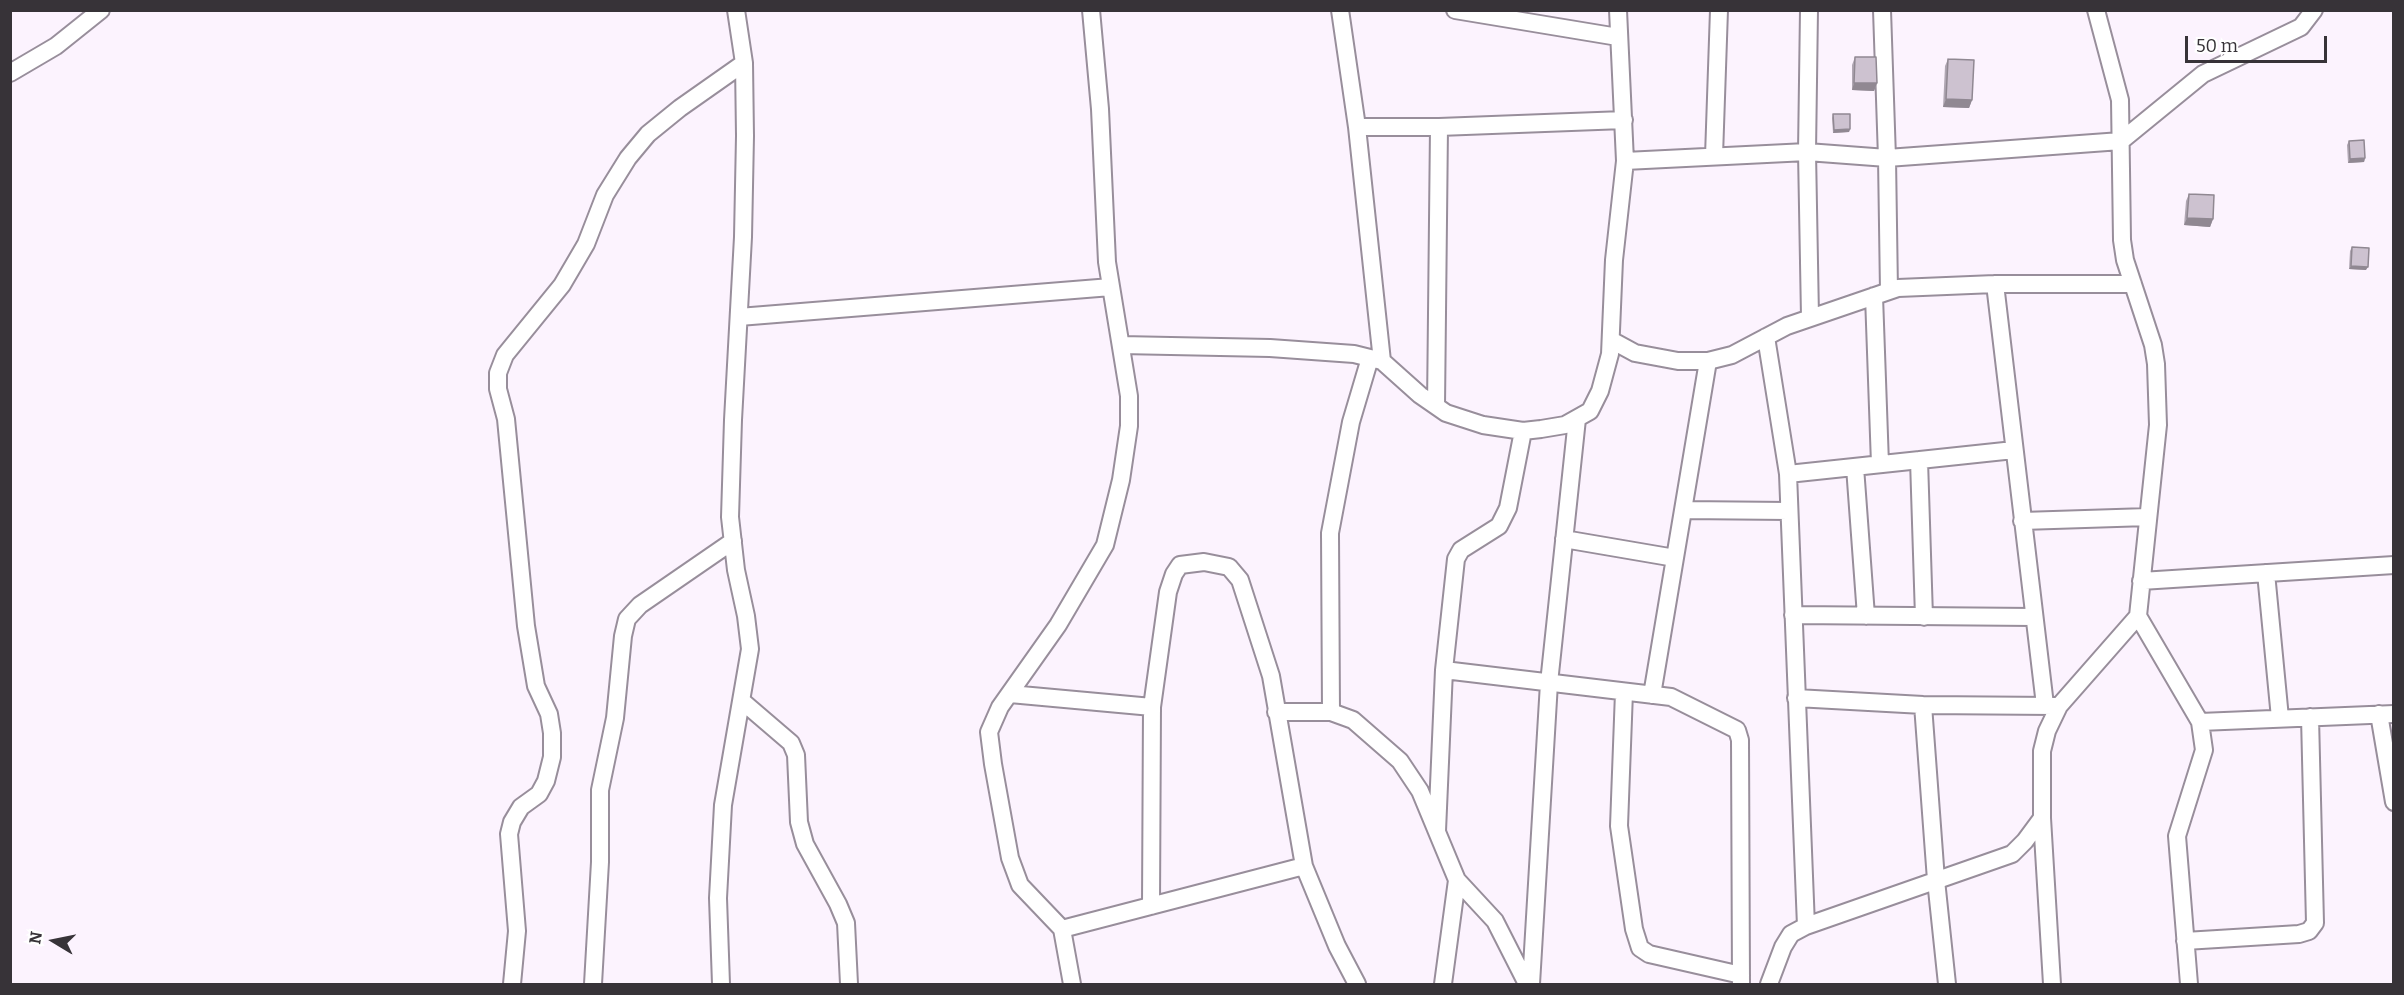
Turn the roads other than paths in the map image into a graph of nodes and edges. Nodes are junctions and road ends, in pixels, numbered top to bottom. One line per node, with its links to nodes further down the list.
1 (100, 10): 14 (street)
2 (736, 10): 13 (street)
3 (1091, 10): 25 (street)
4 (1340, 10): 16 (street)
5 (1455, 10): 12 (street)
6 (1618, 10): 12 (street)
7 (1719, 10): 20 (street)
8 (1809, 10): 19 (street)
9 (1882, 10): 21 (street)
10 (2096, 10): 18 (street)
11 (2314, 10): 18 (street)
12 (1618, 37): 15 (street)
13 (744, 63): 27 (street); 84 (street)
14 (10, 73)
15 (1624, 120): 17 (street); 22 (street)
16 (1357, 127): 17 (street); 32 (street)
17 (1439, 127): 34 (street)
18 (2121, 141): 21 (street); 24 (street)
19 (1807, 152): 20 (street); 21 (street); 28 (street)
20 (1714, 156): 22 (street)
21 (1887, 158): 26 (street)
22 (1625, 161): 30 (street)
23 (1995, 284): 24 (street); 26 (street); 37 (street)
24 (2133, 284): 44 (street)
25 (1111, 287): 27 (street); 31 (street)
26 (1881, 293): 28 (street); 39 (street)
27 (739, 317): 47 (street)
28 (1810, 317): 29 (street)
29 (1766, 337): 33 (street); 41 (street)
30 (1611, 340): 33 (street); 35 (street)
31 (1121, 345): 32 (street); 60 (street)
32 (1376, 359): 34 (street); 68 (street)
33 (1708, 361): 42 (street)
34 (1436, 406): 36 (street)
35 (1577, 418): 36 (street); 46 (street)
36 (1523, 431): 57 (street)
37 (2014, 450): 38 (street); 45 (street)
38 (1919, 460): 39 (street); 54 (street)
39 (1880, 464): 40 (street)
40 (1855, 467): 41 (street); 53 (street)
41 (1788, 474): 43 (street)
42 (1683, 510): 43 (street); 48 (street)
43 (1789, 511): 52 (street)
44 (2148, 517): 45 (street); 51 (street)
45 (2022, 521): 56 (street)
46 (1564, 539): 48 (street); 58 (street)
47 (733, 541): 63 (street); 85 (street)
48 (1675, 558): 61 (street)
49 (2394, 565): 50 (street)
50 (2266, 573): 51 (street); 71 (street)
51 (2141, 581): 55 (street)
52 (1793, 615): 53 (street); 62 (street)
53 (1866, 616): 54 (street)
54 (1924, 616): 56 (street)
55 (2138, 616): 65 (street); 72 (street)
56 (2034, 617): 65 (street)
57 (1444, 670): 58 (street); 75 (street)
58 (1549, 683): 59 (street); 91 (street)
59 (1624, 692): 61 (street); 83 (street)
60 (1010, 694): 66 (street); 81 (street)
61 (1652, 695): 83 (street)
62 (1796, 698): 64 (street); 80 (street)
63 (742, 701): 86 (street); 87 (street)
64 (1923, 705): 65 (street); 78 (street)
65 (2052, 706): 74 (street)
66 (1152, 707): 67 (street); 79 (street)
67 (1276, 712): 68 (street); 76 (street)
68 (1331, 712): 75 (street)
69 (2386, 714): 70 (street); 73 (street)
70 (2310, 717): 71 (street); 82 (street)
71 (2280, 718): 72 (street)
72 (2200, 722): 82 (street)
73 (2394, 802)
74 (2042, 818): 78 (street); 94 (street)
75 (1437, 831): 77 (street)
76 (1304, 867): 79 (street); 89 (street)
77 (1456, 880): 90 (street); 91 (street)
78 (1936, 880): 80 (street); 93 (street)
79 (1151, 906): 81 (street)
80 (1806, 926): 92 (street)
81 (1062, 929): 88 (street)
82 (2185, 941): 95 (street)
83 (1742, 980)
84 (512, 984)
85 (593, 984)
86 (721, 984)
87 (849, 984)
88 (1073, 984)
89 (1357, 984)
90 (1443, 984)
91 (1529, 984)
92 (1769, 984)
93 (1947, 984)
94 (2052, 984)
95 (2188, 984)

